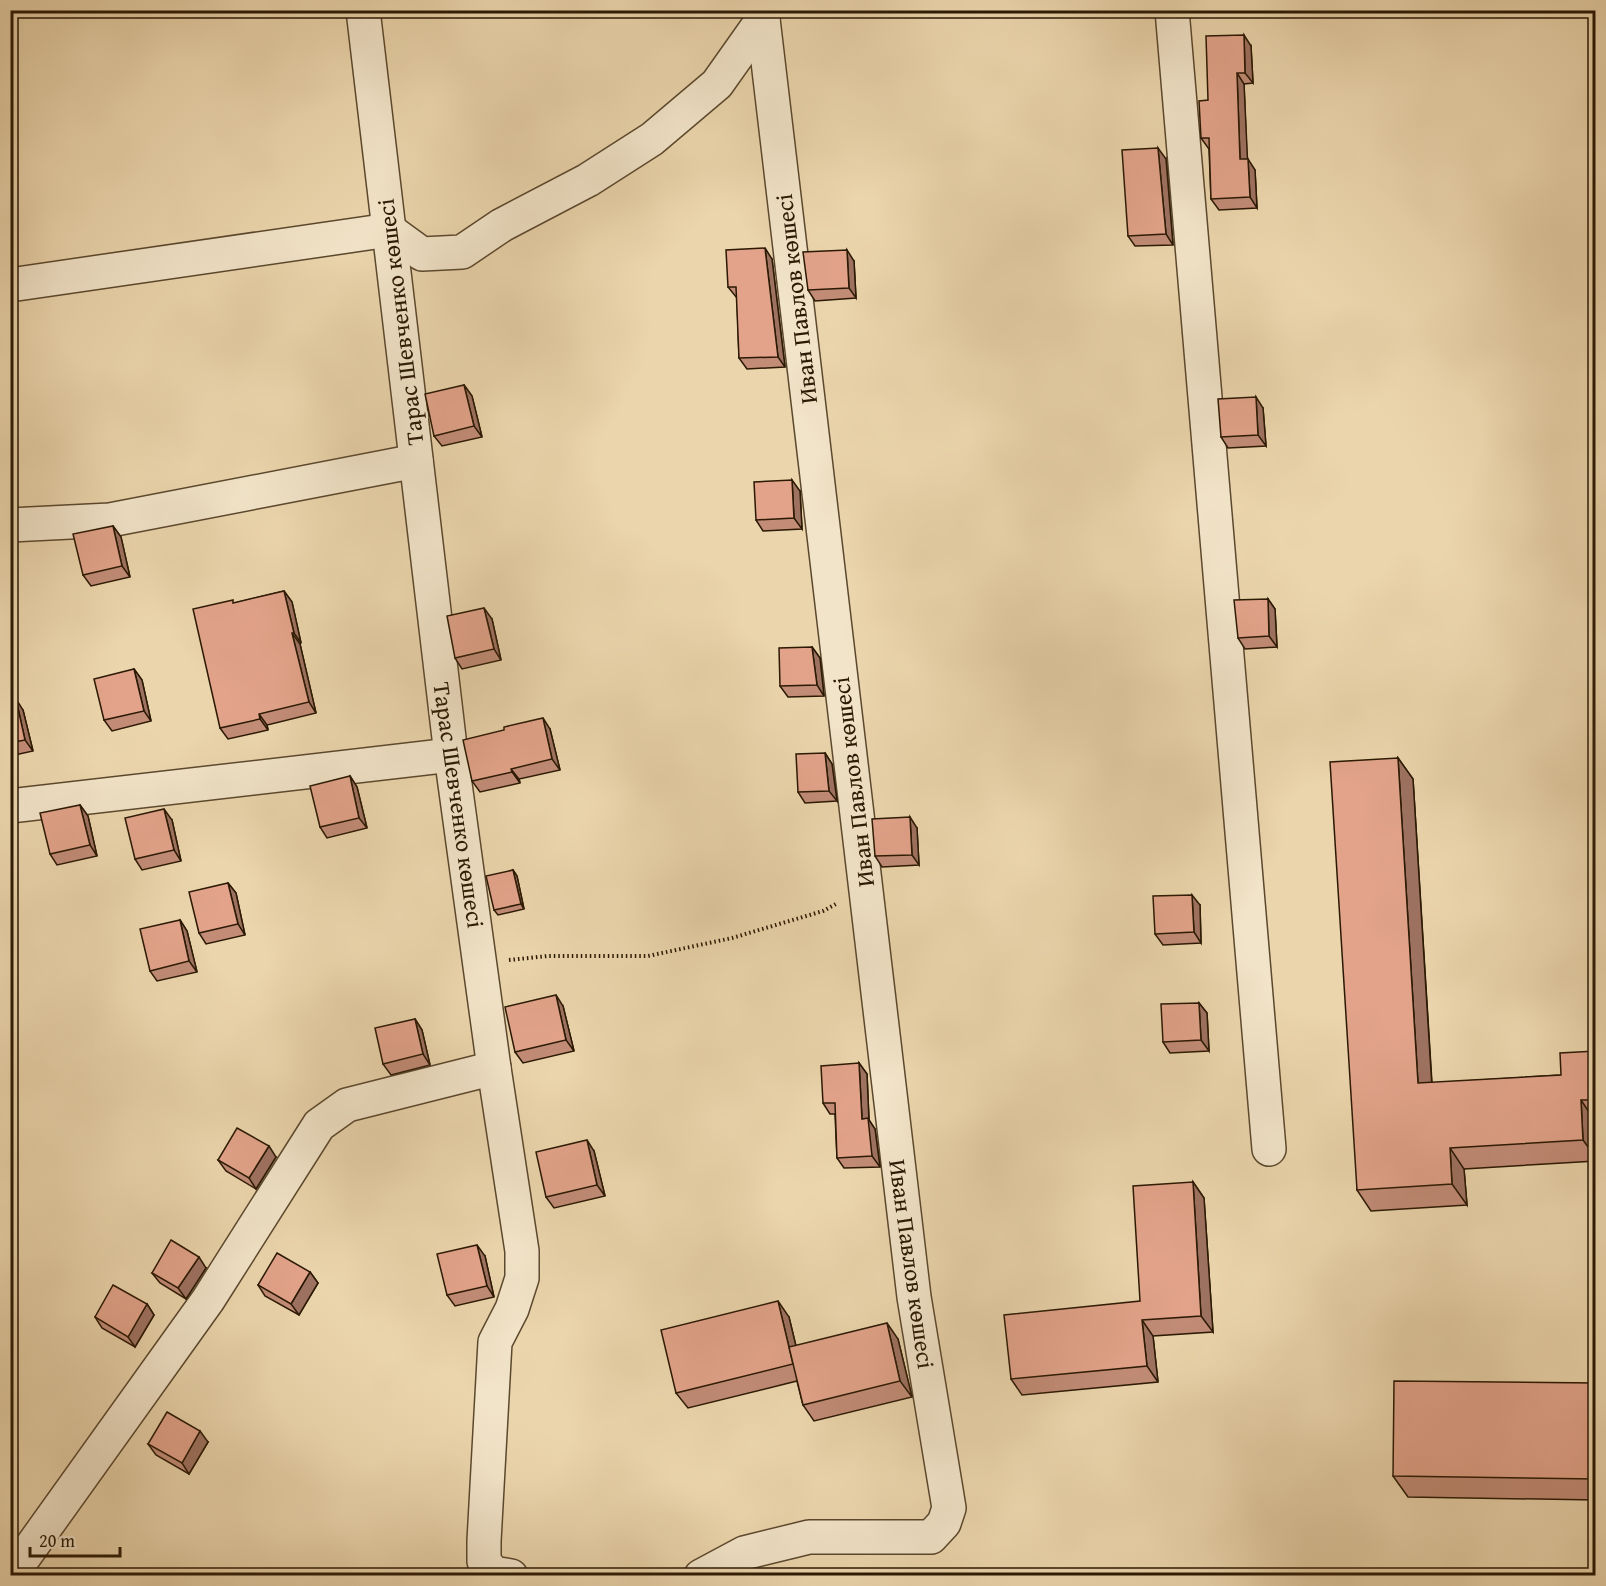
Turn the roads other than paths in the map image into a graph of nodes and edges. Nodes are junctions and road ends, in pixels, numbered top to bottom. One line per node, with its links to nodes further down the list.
1 (363, 10): 3 (street, Тарас Шевченко көшесі)
2 (1172, 10): 10 (street)
3 (389, 230): 4 (street); 5 (street, Тарас Шевченко көшесі); 13 (street, Иван Павлов көшесі)
4 (10, 285)
5 (416, 461): 6 (street); 7 (street, Тарас Шевченко көшесі)
6 (10, 525)
7 (451, 755): 8 (street); 9 (street, Тарас Шевченко көшесі)
8 (10, 806)
9 (494, 1068): 11 (street); 12 (street, Тарас Шевченко көшесі)
10 (1269, 1149)
11 (10, 1572)
12 (511, 1575)
13 (701, 1575)

